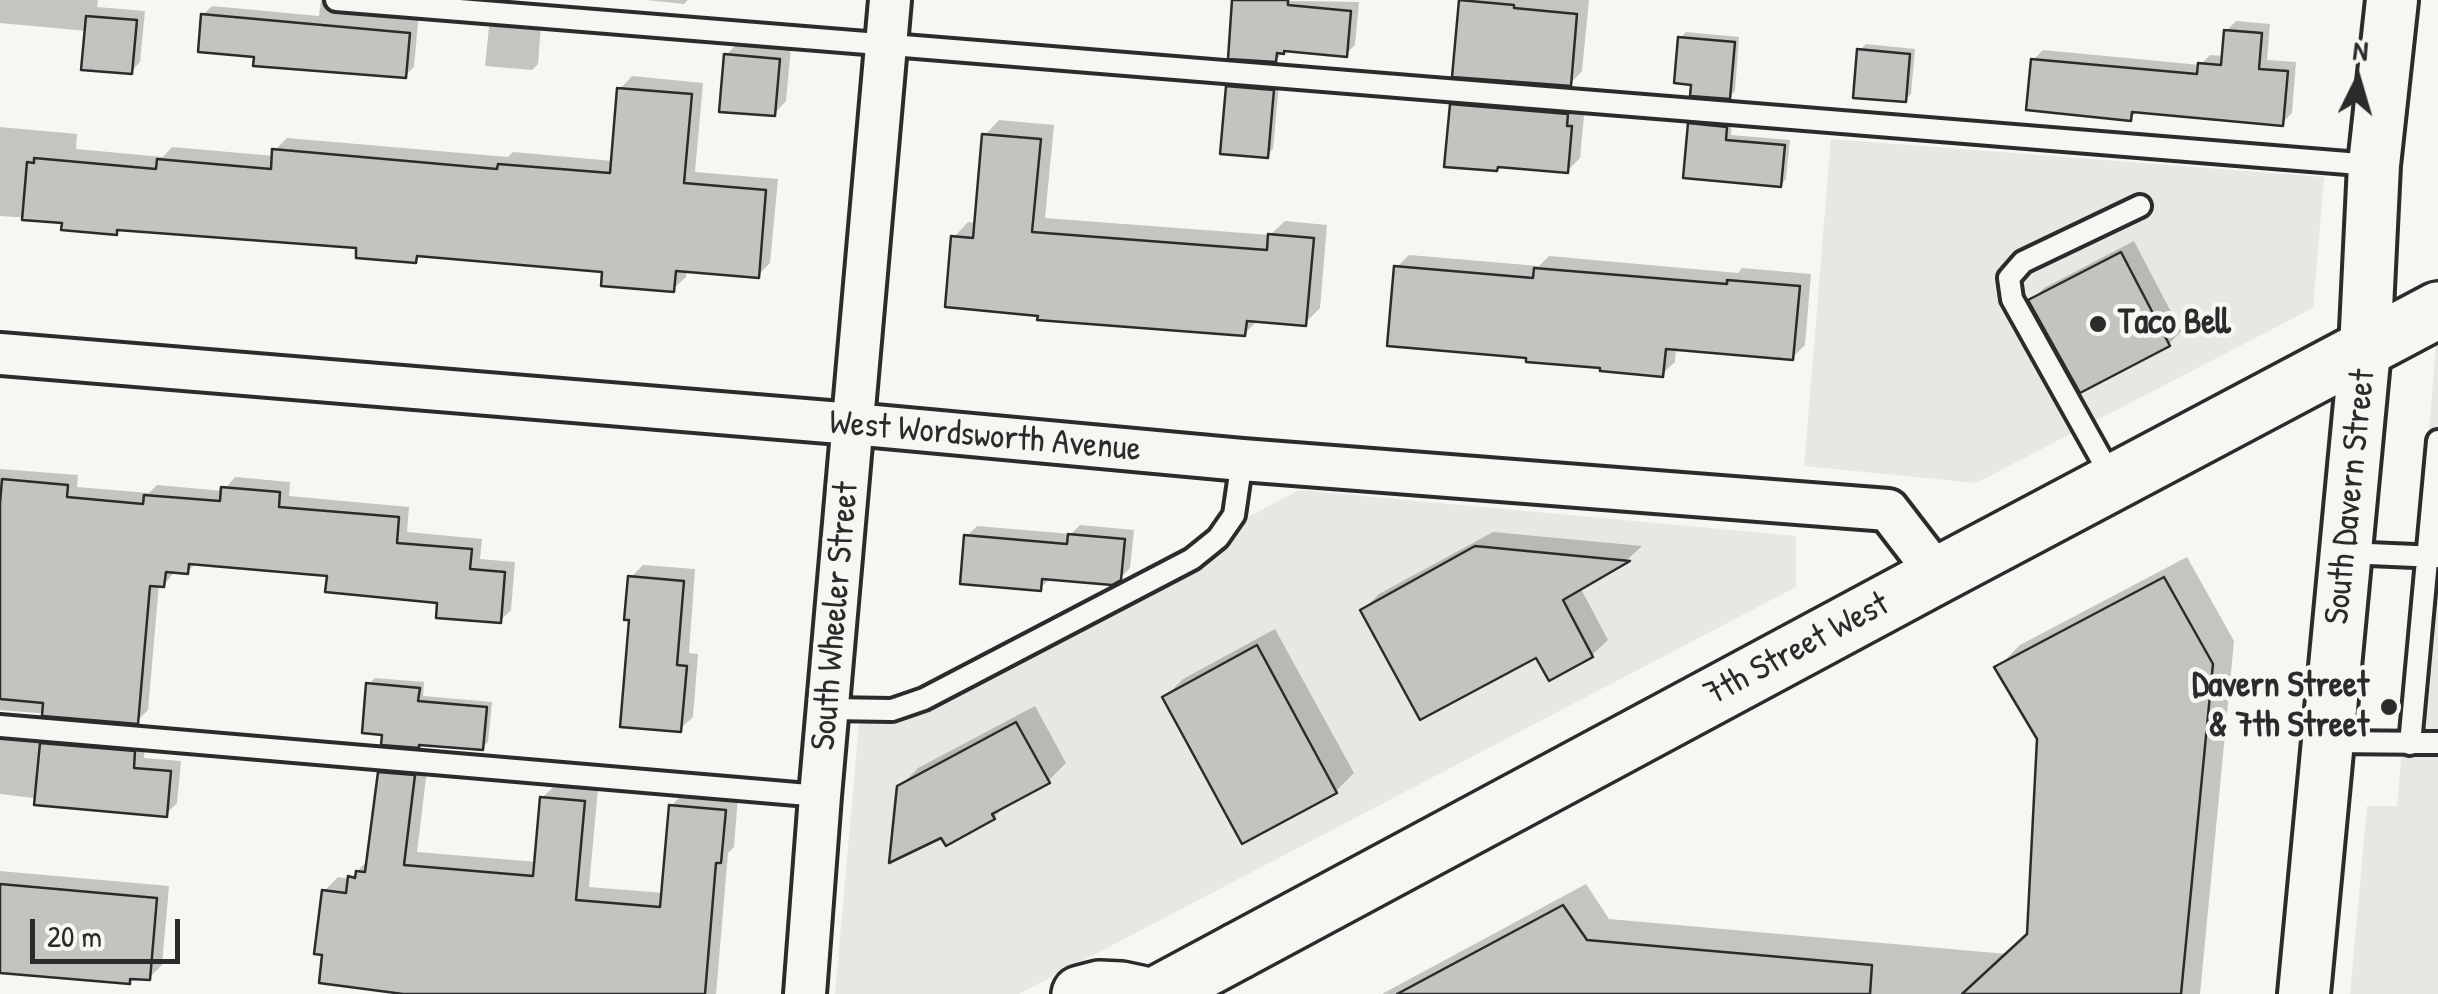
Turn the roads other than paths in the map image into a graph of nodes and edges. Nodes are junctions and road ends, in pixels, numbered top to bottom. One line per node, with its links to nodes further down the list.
1 (336, 0): 4 (lane)
2 (890, 0): 4 (street, South Wheeler Street)
3 (2392, 0): 5 (street, South Davern Street)
4 (886, 45): 5 (lane); 10 (street, South Wheeler Street)
5 (2374, 165): 8 (street, South Davern Street)
6 (2140, 206): 13 (lane)
7 (2438, 310): 8 (main road, 7th Street West)
8 (2365, 350): 13 (main road, 7th Street West); 14 (street, South Davern Street)
9 (0, 354): 10 (street, West Wordsworth Avenue)
10 (853, 424): 12 (street, West Wordsworth Avenue); 17 (street, South Wheeler Street)
11 (2438, 441): 15 (lane)
12 (1242, 460): 16 (street, West Wordsworth Avenue); 17 (lane)
13 (2114, 482): 16 (main road, 7th Street West)
14 (2346, 553): 15 (lane); 19 (street, South Davern Street)
15 (2433, 557): 21 (lane)
16 (1938, 574): 26 (main road, 7th Street West)
17 (829, 709): 22 (street, South Wheeler Street)
18 (0, 726): 22 (lane)
19 (2327, 742): 21 (lane); 27 (street, South Davern Street)
20 (2438, 743): 21 (lane)
21 (2410, 744)
22 (820, 796): 23 (street, South Wheeler Street)
23 (805, 994)
24 (1080, 994): 25 (main road)
25 (1140, 994)
26 (1158, 994)
27 (2304, 994)

